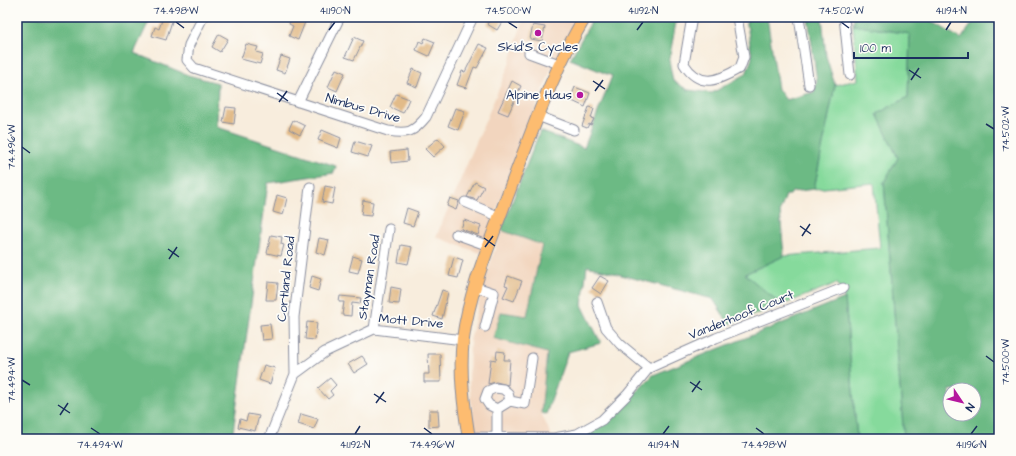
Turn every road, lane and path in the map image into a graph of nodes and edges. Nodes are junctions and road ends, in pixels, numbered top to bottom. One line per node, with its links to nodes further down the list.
1 (203, 17): 13 (street, Nimbus Drive)
2 (340, 17): 13 (street)
3 (473, 17): 13 (street, Nimbus Drive)
4 (585, 17): 10 (main road)
5 (692, 17): 6 (street)
6 (737, 17)
7 (799, 17): 12 (street)
8 (844, 17): 11 (street)
9 (529, 53): 10 (street)
10 (560, 64): 14 (main road)
11 (850, 75)
12 (809, 84)
13 (298, 102)
14 (538, 116): 15 (street); 18 (main road)
15 (574, 130)
16 (310, 187): 30 (street, Cortland Road)
17 (465, 202): 18 (street)
18 (500, 217): 21 (main road)
19 (389, 229): 26 (street, Stayman Road)
20 (456, 234): 21 (street)
21 (489, 246): 22 (main road)
22 (476, 287): 25 (street); 27 (main road)
23 (843, 288): 29 (street, Vanderhoof Court)
24 (597, 302): 29 (street)
25 (485, 327)
26 (374, 330): 27 (street, Mott Drive); 30 (street, Mott Drive)
27 (463, 340): 34 (main road)
28 (532, 358): 31 (street)
29 (650, 368): 33 (street, Vanderhoof Court)
30 (294, 374): 35 (street)
31 (510, 401): 32 (street); 32 (street)
32 (497, 409): 33 (street)
33 (497, 436): 34 (street, Vanderhoof Court)
34 (468, 438)
35 (271, 439)

